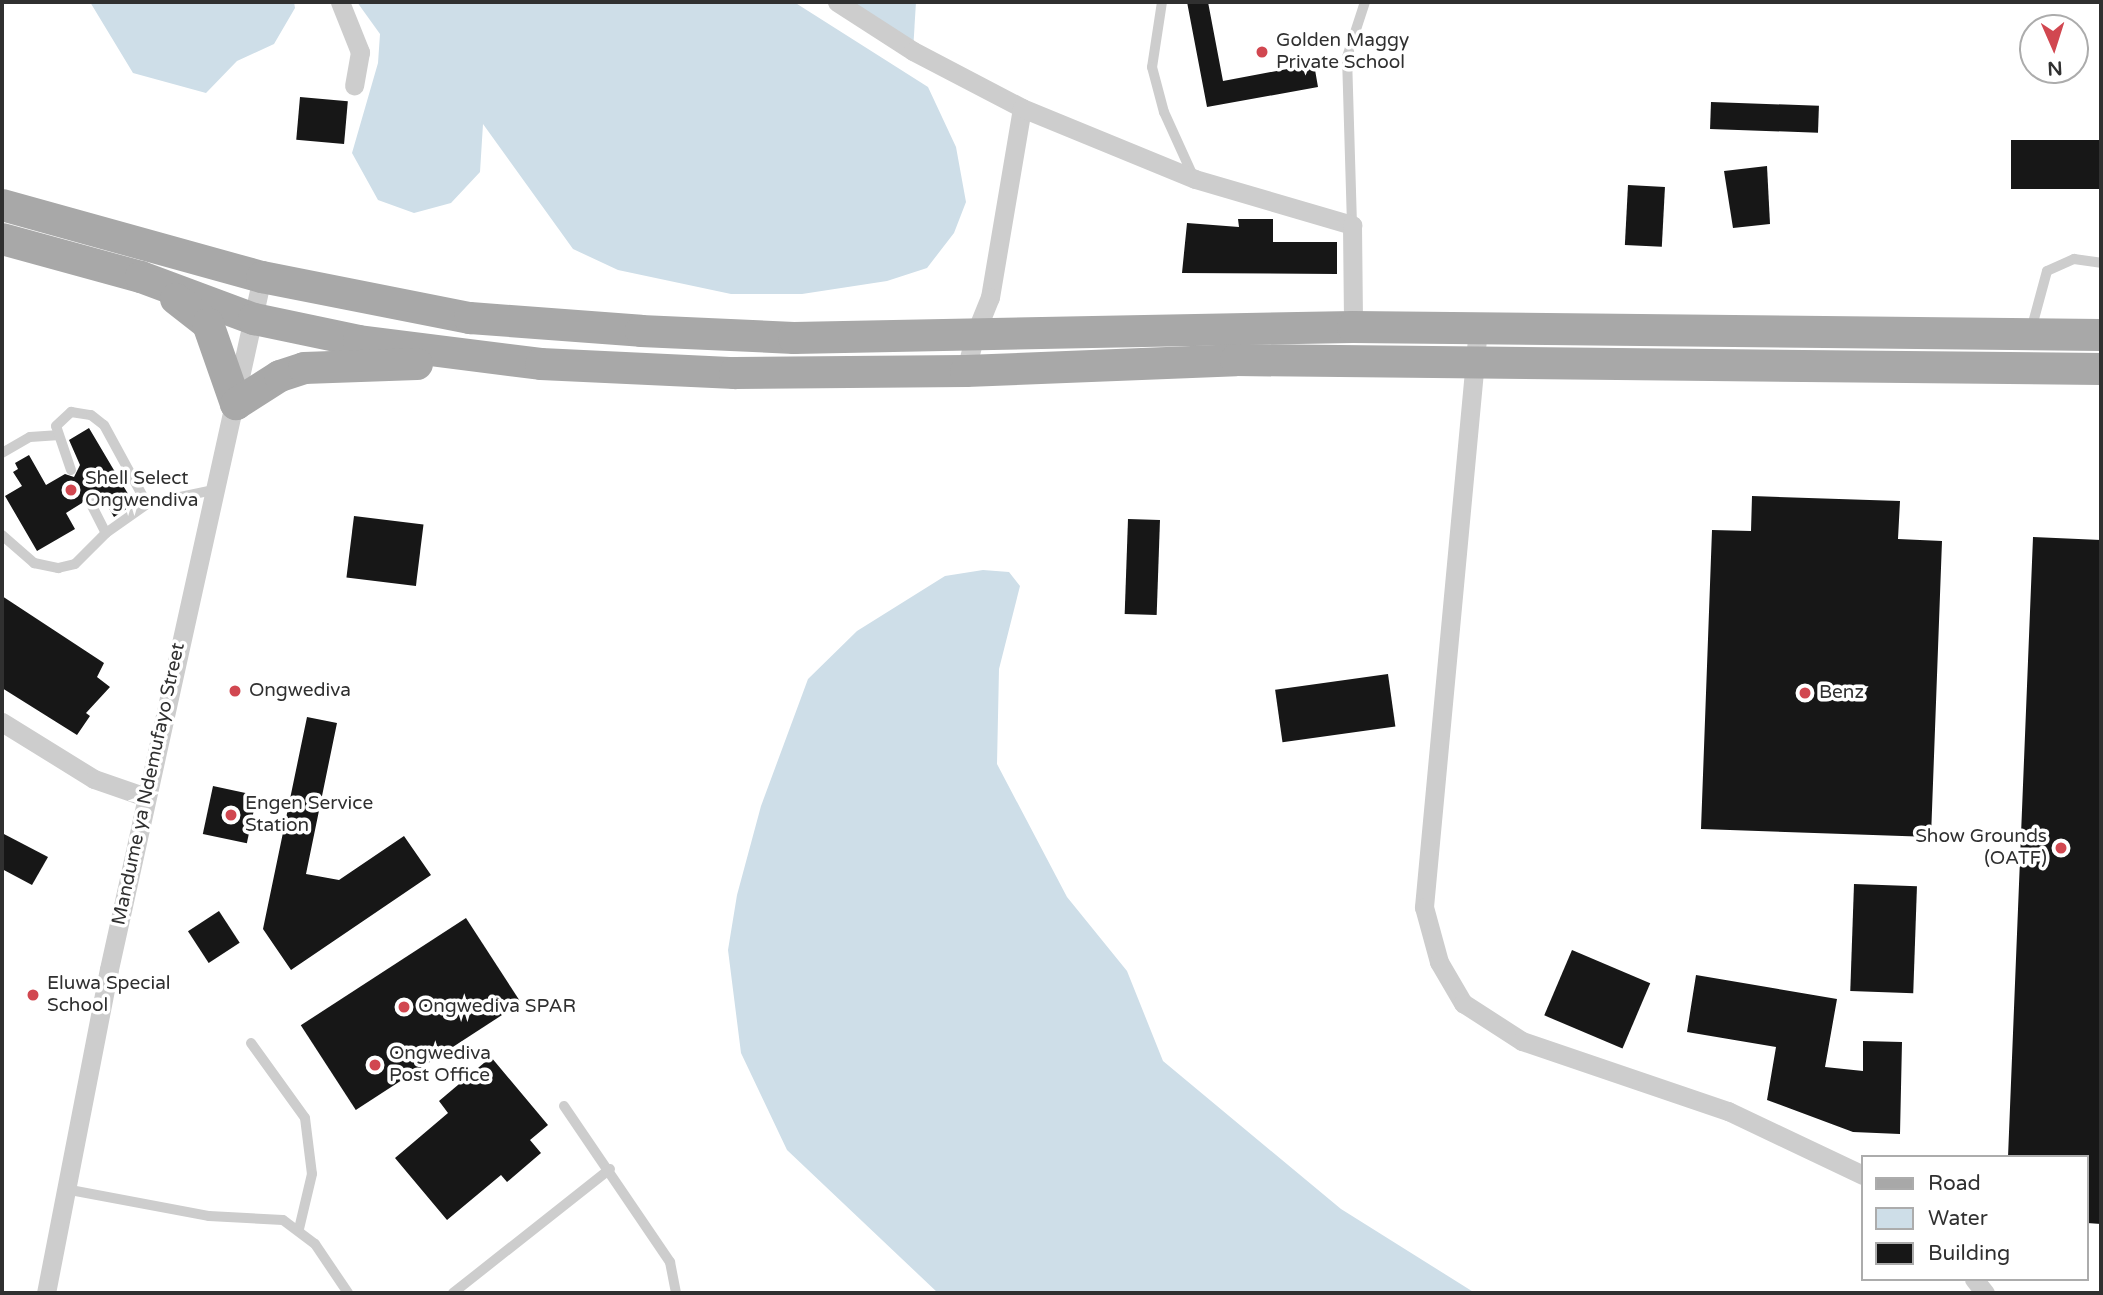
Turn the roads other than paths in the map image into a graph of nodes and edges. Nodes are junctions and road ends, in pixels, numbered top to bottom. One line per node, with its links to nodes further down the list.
1 (340, 2): 5 (street)
2 (837, 2): 6 (street)
3 (1162, 2): 7 (lane)
4 (1365, 2): 9 (lane)
5 (355, 85)
6 (1022, 108): 7 (street); 18 (street)
7 (1195, 179): 9 (street)
8 (2, 205): 13 (main road)
9 (1352, 225): 15 (street)
10 (2, 239): 12 (main road)
11 (2101, 263): 17 (lane)
12 (117, 272): 14 (main road); 25 (main road)
13 (262, 277): 14 (street, Mandume ya Ndemufayo Street); 18 (main road)
14 (254, 319): 21 (main road); 25 (street, Mandume ya Ndemufayo Street)
15 (1353, 327): 16 (main road); 18 (main road)
16 (1478, 328): 17 (main road); 20 (street)
17 (2018, 333): 19 (main road); 22 (main road)
18 (975, 334): 24 (street)
19 (2101, 335)
20 (1474, 363): 22 (main road); 24 (main road); 39 (street)
21 (541, 364): 24 (main road); 25 (main road)
22 (2002, 368): 23 (main road)
23 (2101, 369)
24 (966, 371)
25 (236, 404): 29 (street, Mandume ya Ndemufayo Street)
26 (56, 435): 27 (lane); 28 (lane); 31 (lane)
27 (2, 453)
28 (71, 470)
29 (213, 491): 31 (lane); 35 (street, Mandume ya Ndemufayo Street)
30 (89, 500): 32 (lane)
31 (147, 503): 32 (lane)
32 (106, 533): 33 (lane)
33 (2, 535)
34 (2, 722): 35 (street)
35 (146, 797): 40 (street, Mandume ya Ndemufayo Street)
36 (251, 1043): 41 (lane)
37 (564, 1106): 38 (lane)
38 (610, 1169): 44 (lane); 45 (lane)
39 (1862, 1175)
40 (64, 1189): 41 (lane); 42 (street, Mandume ya Ndemufayo Street)
41 (299, 1228): 43 (lane)
42 (46, 1293)
43 (348, 1293)
44 (453, 1293)
45 (676, 1293)

